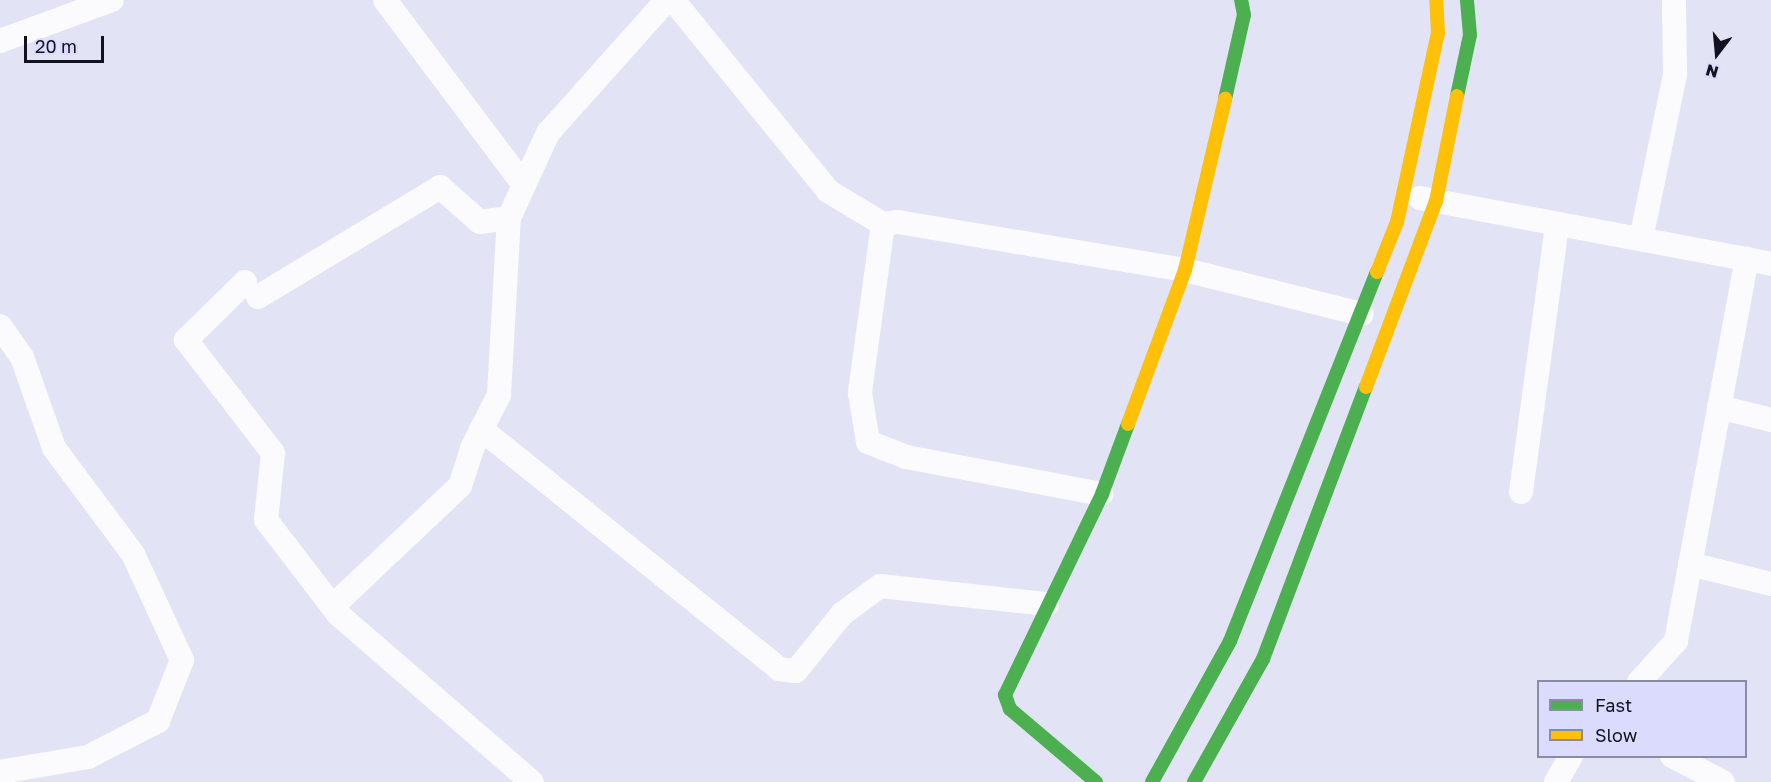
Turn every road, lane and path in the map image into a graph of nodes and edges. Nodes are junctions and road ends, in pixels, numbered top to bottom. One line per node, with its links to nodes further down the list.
1 (112, 0): 9 (street)
2 (385, 0): 10 (street)
3 (667, 0): 10 (street)
4 (673, 0): 14 (street)
5 (1241, 0): 19 (street)
6 (1436, 0): 11 (street)
7 (1467, 0): 12 (street)
8 (1674, 0): 16 (street)
9 (0, 41)
10 (524, 185): 13 (street)
11 (1403, 194): 12 (street); 20 (street)
12 (1436, 201): 15 (street); 38 (street)
13 (509, 218): 24 (street); 30 (street)
14 (883, 224): 19 (street); 26 (street)
15 (1557, 224): 16 (street); 25 (street)
16 (1641, 239): 17 (street)
17 (1747, 259): 18 (street); 22 (street)
18 (1771, 264)
19 (1185, 270): 20 (street); 26 (street)
20 (1362, 314): 37 (street)
21 (0, 326): 34 (street)
22 (1719, 407): 23 (street); 27 (street)
23 (1771, 420)
24 (481, 429): 29 (street); 30 (street)
25 (1521, 492)
26 (1102, 494): 29 (street)
27 (1690, 564): 28 (street); 31 (street)
28 (1771, 584)
29 (1047, 604): 36 (street)
30 (333, 606): 35 (street)
31 (1639, 680)
32 (1570, 758): 39 (street)
33 (1676, 758): 40 (street)
34 (0, 772)
35 (532, 782)
36 (1096, 782)
37 (1152, 782)
38 (1194, 782)
39 (1556, 782)
40 (1723, 782)

